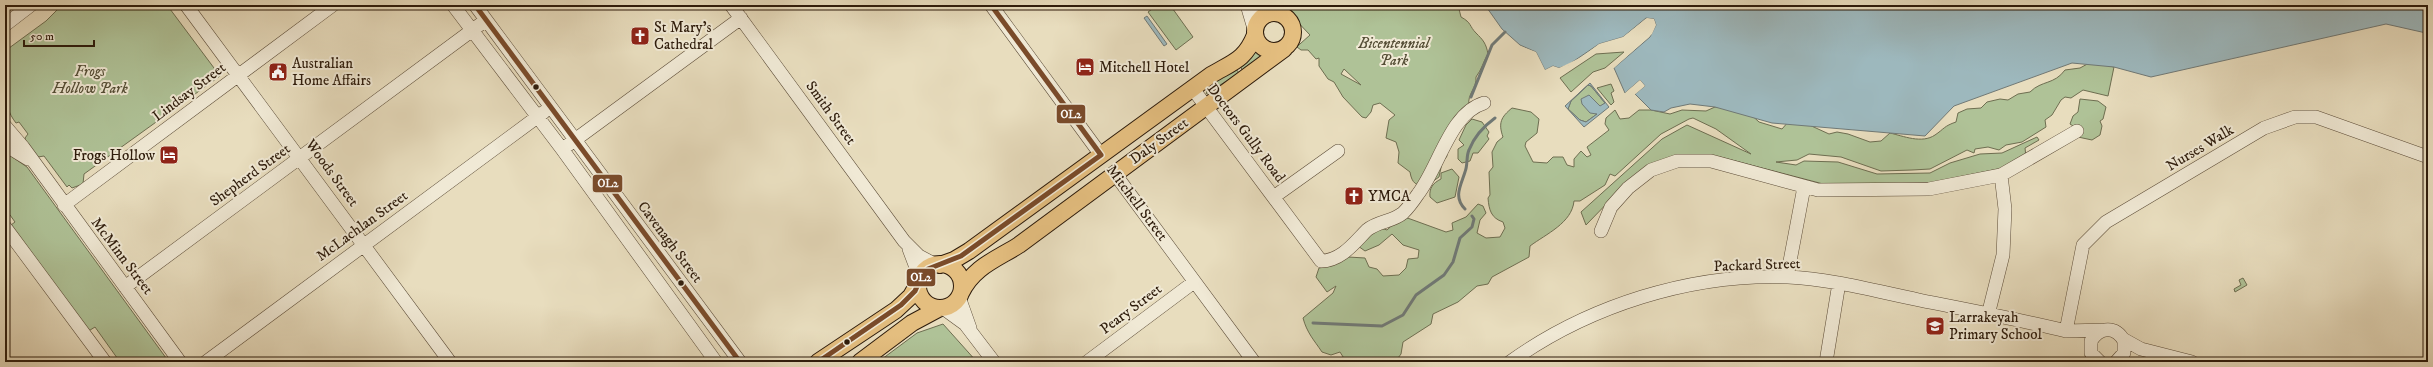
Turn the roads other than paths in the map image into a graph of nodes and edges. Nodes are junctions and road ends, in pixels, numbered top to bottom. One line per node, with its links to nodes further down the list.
1 (31, 5): 13 (street)
2 (186, 5): 17 (street, Woods Street)
3 (333, 5): 17 (street, Lindsay Street)
4 (453, 5): 14 (street)
5 (475, 5): 12 (street, Cavenagh Street)
6 (731, 5): 11 (street, Smith Street)
7 (991, 5): 29 (street, Mitchell Street)
8 (1247, 5): 15 (street)
9 (1250, 5): 10 (street)
10 (1277, 14): 15 (main road, Daly Street); 16 (main road, Daly Street)
11 (741, 18): 25 (street); 40 (street, Smith Street)
12 (486, 20): 14 (street); 21 (street, Cavenagh Street)
13 (5, 25)
14 (472, 31): 22 (street); 31 (street, Shepherd Street)
15 (1255, 33): 16 (main road); 18 (main road, Daly Street)
16 (1284, 49): 20 (main road, Daly Street)
17 (239, 75): 31 (street, Woods Street); 37 (street, Lindsay Street)
18 (1193, 89): 20 (street, Doctors Gully Road); 29 (main road, Daly Street)
19 (1484, 103): 36 (street, Doctors Gully Road)
20 (1206, 106): 33 (main road, Daly Street); 36 (street, Doctors Gully Road)
21 (550, 108): 22 (street); 25 (street, Cavenagh Street)
22 (538, 117): 27 (street); 41 (street, McLachlan Street)
23 (5, 126): 32 (street, McMinn Street)
24 (2077, 131): 34 (street)
25 (574, 140): 27 (street); 51 (street, Cavenagh Street)
26 (5, 145): 32 (street, McMinn Street)
27 (562, 149): 55 (street)
28 (1338, 151): 36 (street, Doctors Gully Road)
29 (1102, 155): 33 (main road, Mitchell Street); 42 (main road, Daly Street)
30 (2428, 157): 53 (street, Nurses Walk)
31 (300, 158): 41 (street, Woods Street); 47 (street, Shepherd Street)
32 (38, 169): 37 (street, McMinn Street)
33 (1115, 174): 45 (street, Mitchell Street); 48 (main road, Daly Street)
34 (2001, 175): 35 (street); 50 (street)
35 (1804, 187): 39 (street); 43 (street)
36 (1275, 196)
37 (64, 205): 47 (street, McMinn Street)
38 (5, 227): 58 (street)
39 (1601, 231)
40 (904, 241): 42 (street, Smith Street); 44 (street, Smith Street)
41 (364, 244): 60 (street, McLachlan Street); 61 (street, Woods Street)
42 (938, 265): 44 (main road); 48 (main road)
43 (1787, 277): 46 (street, Packard Street); 69 (street, Packard Street)
44 (920, 280): 49 (main road); 64 (main road)
45 (1194, 282): 67 (street, Peary Street); 68 (street, Mitchell Street)
46 (1839, 283): 50 (street, Packard Street); 70 (street)
47 (125, 287): 59 (street, McMinn Street)
48 (960, 295): 49 (main road); 54 (street)
49 (942, 308): 54 (street); 65 (main road)
50 (1988, 315): 53 (street, Packard Street)
51 (712, 325): 55 (street); 63 (street, Cavenagh Street)
52 (2105, 330): 53 (street, Packard Street); 56 (street); 57 (street)
53 (2066, 331): 57 (street, Packard Street)
54 (973, 335): 66 (street)
55 (698, 337): 62 (street)
56 (2123, 339): 71 (street); 72 (street)
57 (2094, 358)
58 (105, 362)
59 (180, 362)
60 (206, 362)
61 (450, 362)
62 (716, 362)
63 (740, 362)
64 (818, 362)
65 (860, 362)
66 (994, 362)
67 (1087, 362)
68 (1254, 362)
69 (1510, 362)
70 (1826, 362)
71 (2116, 362)
72 (2192, 362)

